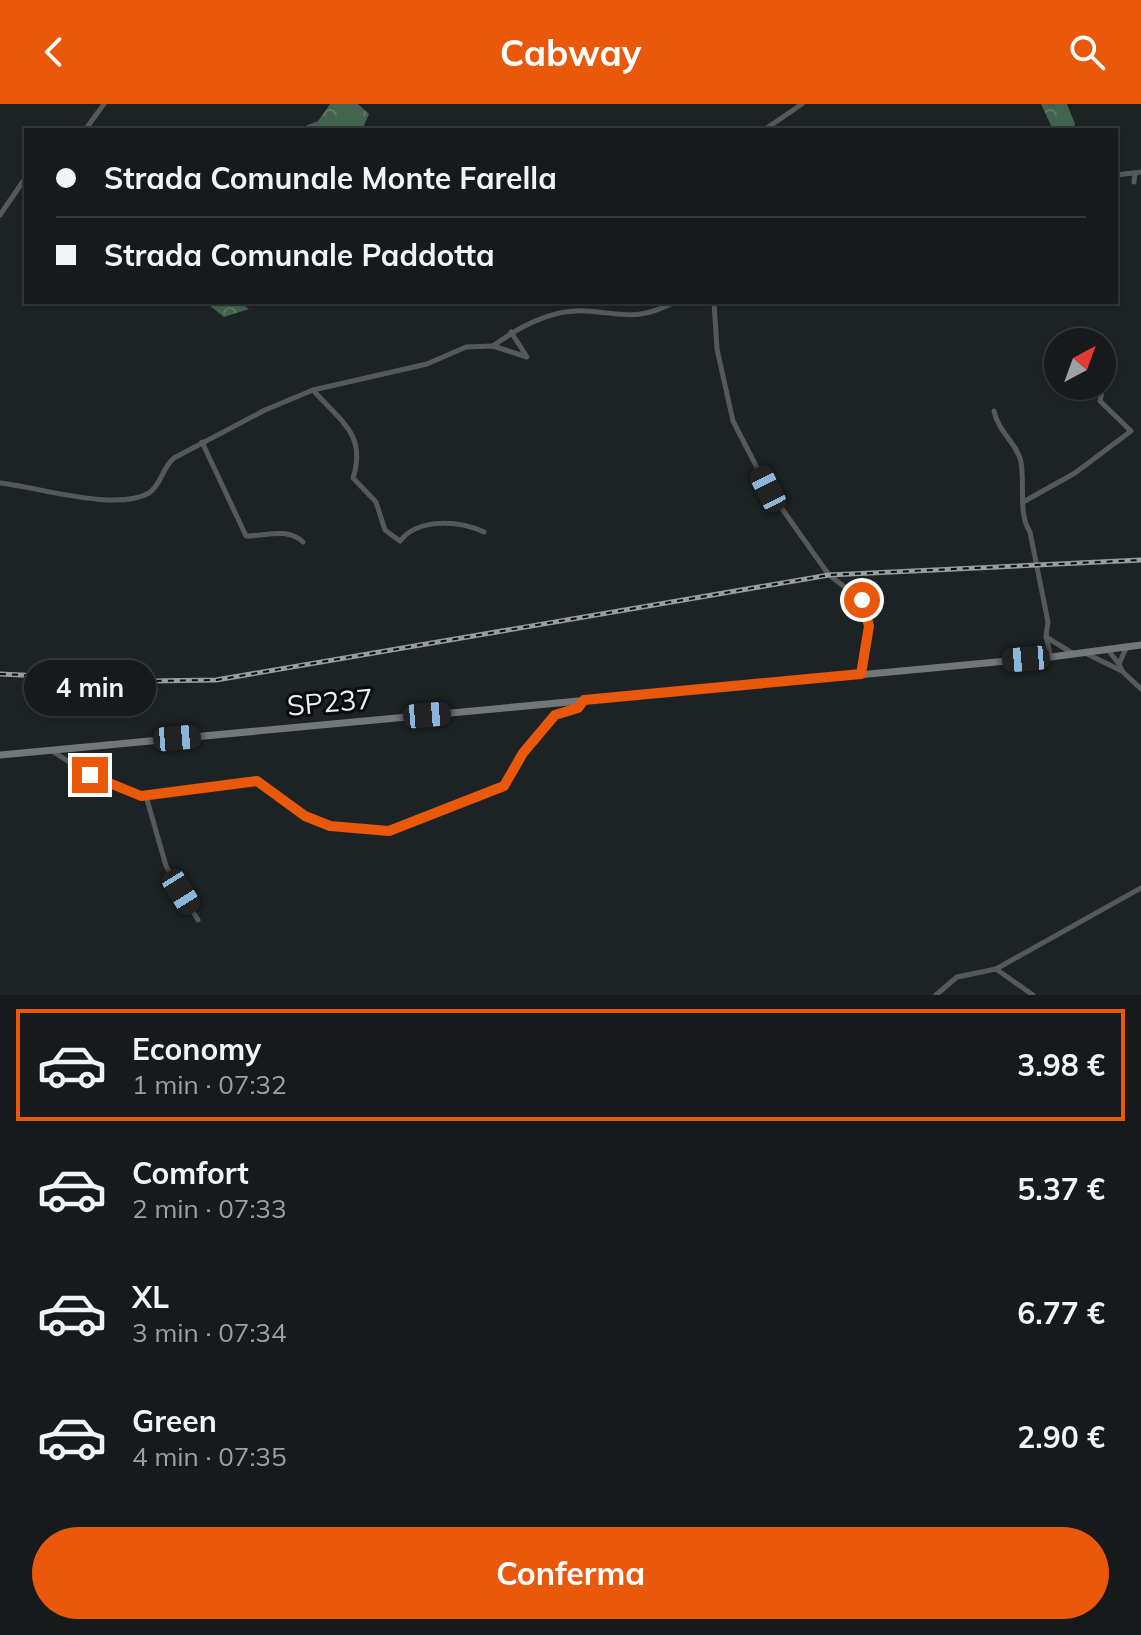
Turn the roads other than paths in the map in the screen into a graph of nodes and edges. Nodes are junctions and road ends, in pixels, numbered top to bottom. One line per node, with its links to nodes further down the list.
1 (104, 104): 3 (street)
2 (802, 104): 4 (street)
3 (86, 128)
4 (767, 128)
5 (1138, 172): 6 (street); 8 (street)
6 (1118, 175)
7 (24, 180): 9 (street)
8 (1134, 182)
9 (0, 215)
10 (671, 304): 12 (street)
11 (714, 304): 32 (street)
12 (511, 332): 13 (street); 13 (street)
13 (493, 346): 14 (street)
14 (313, 390): 17 (street); 20 (street)
15 (1100, 400): 19 (street)
16 (994, 411): 19 (street)
17 (202, 442): 18 (street); 21 (street)
18 (0, 483)
19 (1025, 501): 22 (street)
20 (484, 532)
21 (303, 542)
22 (1046, 637): 27 (street); 28 (street)
23 (1141, 645): 24 (main road, SP237 / SP237)
24 (1126, 648): 25 (main road, SP237 / SP237); 29 (street)
25 (1106, 650): 26 (main road, SP237 / SP237); 29 (street); 30 (street)
26 (1084, 652): 27 (main road, SP237 / SP237); 30 (street)
27 (1074, 654): 28 (main road, SP237 / SP237)
28 (1051, 657): 32 (main road, SP237 / SP237)
29 (1119, 664): 31 (street)
30 (1111, 666): 31 (street)
31 (1122, 671): 33 (street)
32 (861, 674): 34 (main road, SP237 / SP237)
33 (1141, 689)
34 (584, 700): 35 (main road, SP237 / SP237); 37 (street)
35 (51, 750): 36 (main road, SP237 / SP237); 37 (street)
36 (0, 755)
37 (146, 796): 39 (street)
38 (1141, 888): 40 (street)
39 (198, 920)
40 (996, 969): 41 (street); 42 (street)
41 (936, 995)
42 (1033, 995)

